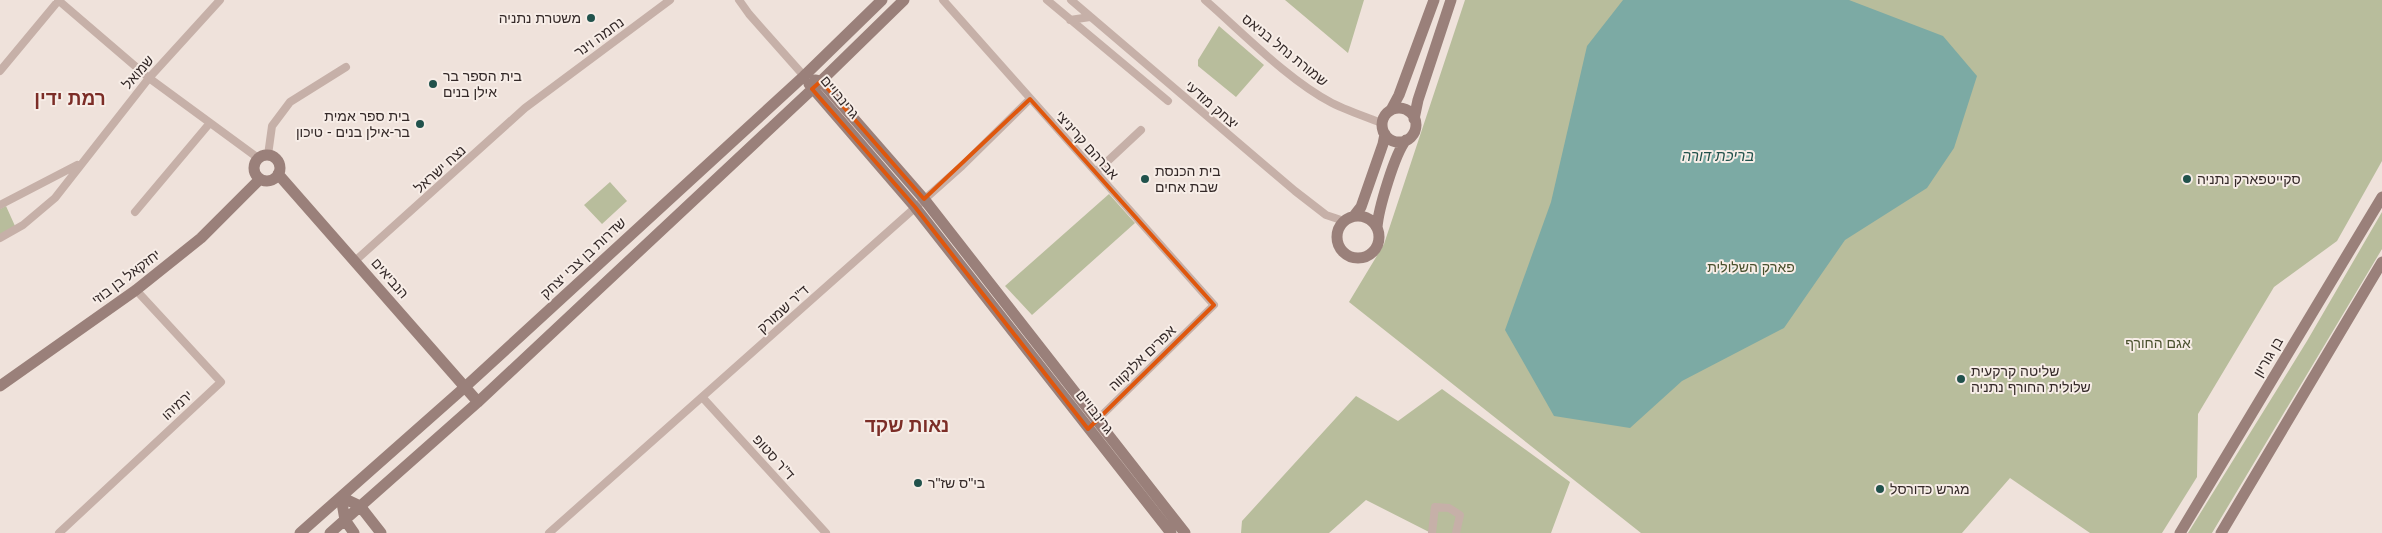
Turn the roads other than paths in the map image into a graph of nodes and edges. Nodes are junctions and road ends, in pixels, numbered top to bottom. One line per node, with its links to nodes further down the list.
1 (59, 0): 18 (street); 20 (street)
2 (220, 0): 20 (street, שמואל)
3 (670, 0): 22 (street, נחמה וינר)
4 (732, 0): 14 (street)
5 (740, 0): 14 (street)
6 (882, 0): 19 (main road, שדרות בן צבי יצחק)
7 (904, 0): 21 (main road)
8 (943, 0): 23 (street, אברהם קריניצי)
9 (1047, 0): 16 (street, יצחק מודעי)
10 (1071, 0): 15 (street, יצחק מודעי)
11 (1205, 0): 28 (street, שמורת נחל בניאס)
12 (1434, 0): 25 (main road)
13 (1451, 0): 26 (main road)
14 (749, 14): 19 (street)
15 (1090, 17): 16 (street); 40 (street, יצחק מודעי)
16 (1070, 20): 24 (street, יצחק מודעי)
17 (346, 67): 31 (street)
18 (0, 71)
19 (804, 76): 21 (main road, גרינבויים); 48 (main road, שדרות בן צבי יצחק)
20 (149, 78): 27 (street); 32 (street, שמואל)
21 (817, 85): 37 (main road, גרינבויים); 50 (main road)
22 (542, 95): 43 (street, נצח ישראל)
23 (1030, 99): 33 (street, אברהם קריניצי); 37 (street, ד"ר שמורק)
24 (1168, 101)
25 (1391, 110): 26 (main road); 28 (main road)
26 (1414, 119): 30 (main road)
27 (209, 124): 31 (street); 39 (street)
28 (1383, 128): 30 (main road); 40 (main road)
29 (1141, 130): 33 (street)
30 (1406, 140): 41 (main road)
31 (263, 157): 34 (main road); 35 (main road)
32 (79, 164): 38 (street, שמואל); 42 (street, שמואל)
33 (1096, 172): 46 (street, אברהם קריניצי)
34 (278, 174): 35 (main road); 43 (main road, הנביאים)
35 (260, 179): 45 (main road, יחזקאל בן בוזי)
36 (2382, 197): 66 (main road, בן גוריון)
37 (920, 203): 49 (street, ד"ר שמורק); 51 (main road, גרינבויים)
38 (0, 205)
39 (136, 212)
40 (1349, 218): 41 (main road); 41 (main road)
41 (1376, 228)
42 (0, 238)
43 (355, 261): 48 (main road, הנביאים)
44 (2382, 262): 67 (main road)
45 (136, 290): 47 (main road, יחזקאל בן בוזי); 55 (street, ירמיהו)
46 (1214, 305): 51 (street, אפרים אלנקווה)
47 (0, 386)
48 (465, 387): 50 (main road, הנביאים); 52 (main road, שדרות בן צבי יצחק)
49 (703, 398): 60 (street, ד"ר שמורק); 61 (street, ד"ר סטופ)
50 (478, 402): 53 (main road)
51 (1092, 425): 62 (main road, גרינבויים); 63 (main road, גרינבויים)
52 (341, 497): 53 (main road); 54 (main road); 56 (main road, שדרות בן צבי יצחק)
53 (360, 506): 54 (main road); 59 (main road)
54 (344, 520): 57 (main road); 58 (main road)
55 (59, 533)
56 (300, 533)
57 (330, 533)
58 (354, 533)
59 (381, 533)
60 (549, 533)
61 (826, 533)
62 (1171, 533)
63 (1185, 533)
64 (1432, 533): 65 (street)
65 (1456, 533)
66 (2180, 533)
67 (2221, 533)

